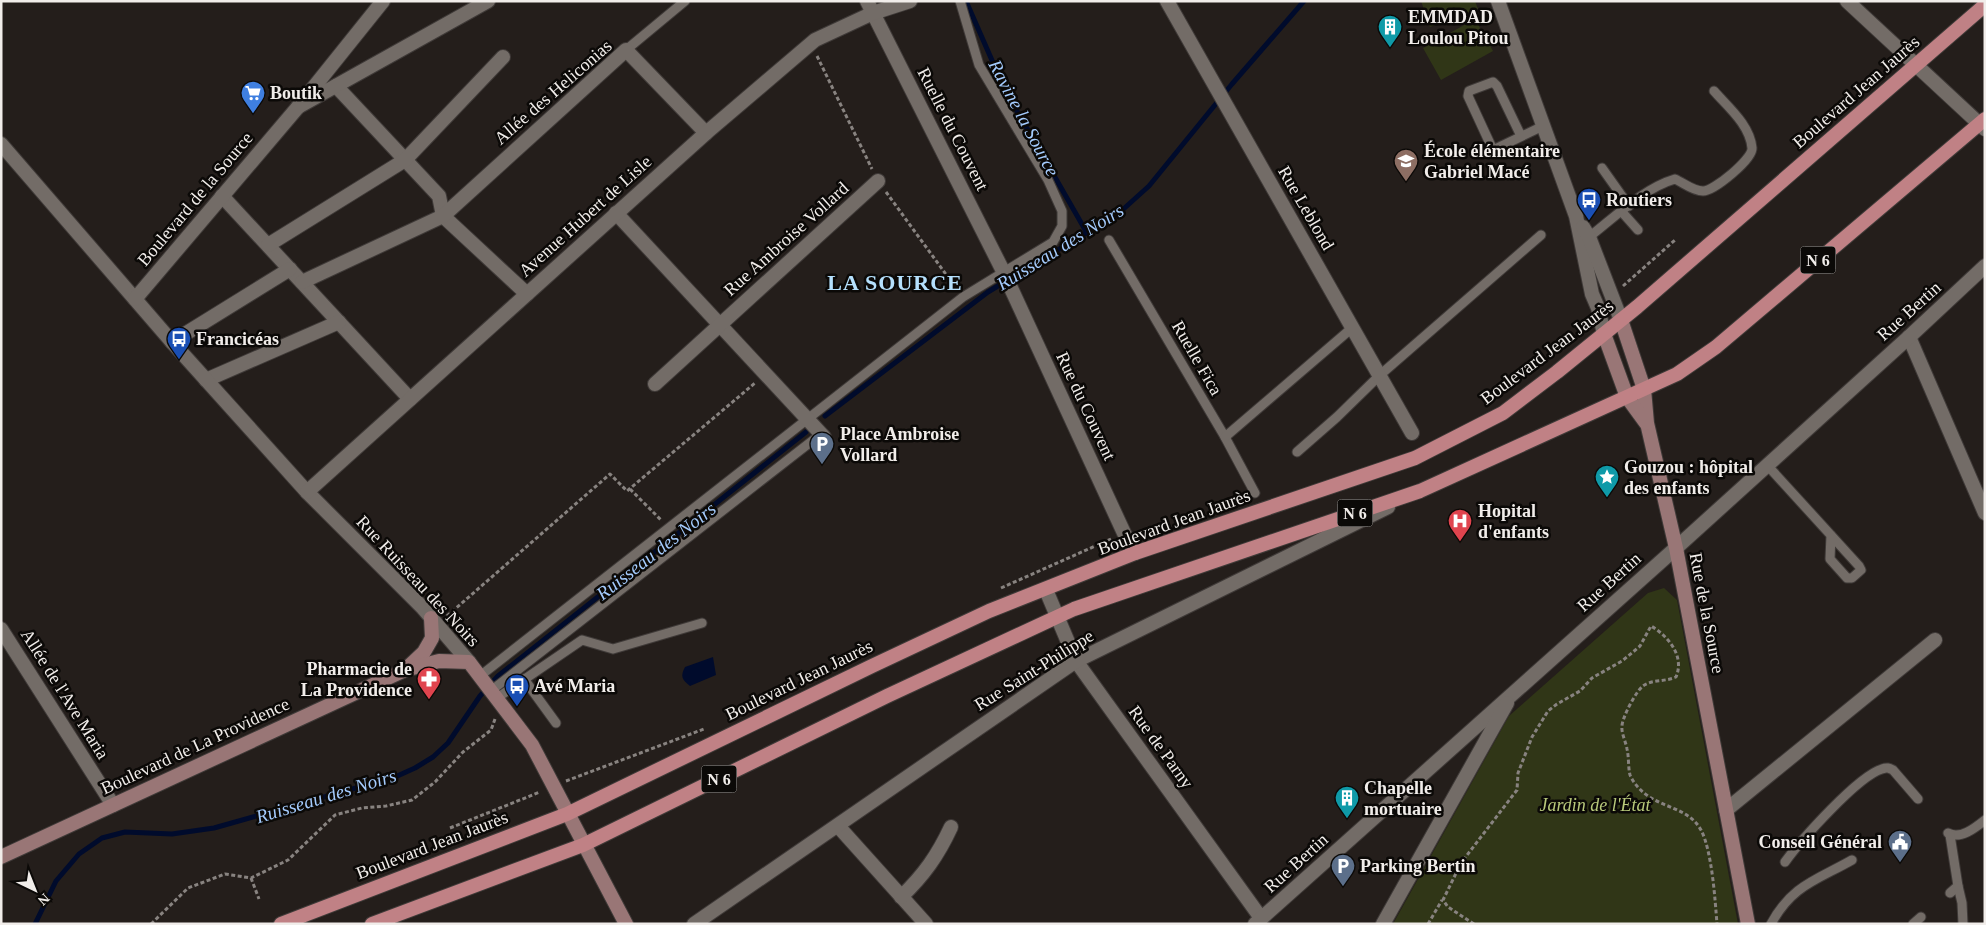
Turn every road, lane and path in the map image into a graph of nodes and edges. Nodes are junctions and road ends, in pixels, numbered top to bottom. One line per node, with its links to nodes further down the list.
1 (383, 1): 16 (street)
2 (488, 1): 14 (street, Boulevard de la Source)
3 (685, 1): 11 (lane)
4 (910, 1): 10 (street, Avenue Hubert de Lisle)
5 (960, 1): 38 (lane)
6 (1167, 1): 46 (street, Rue Leblond)
7 (1498, 1): 18 (street, Rue de la Source)
8 (1847, 1): 13 (street)
9 (1985, 5): 13 (main road, Boulevard Jean Jaurès / N 6)
10 (870, 7): 19 (street, Avenue Hubert de Lisle); 38 (street, Ruelle du Couvent)
11 (626, 50): 19 (street, Allée des Heliconias); 28 (street, Allée des Heliconias)
12 (503, 57): 22 (street)
13 (1916, 65): 17 (street); 43 (main road, Boulevard Jean Jaurès / N 6)
14 (336, 86): 16 (street, Boulevard de la Source); 22 (street)
15 (1714, 91): 26 (lane)
16 (298, 107): 25 (street, Boulevard de la Source)
17 (1983, 124): 54 (main road, N 6)
18 (1543, 126): 20 (lane); 29 (street, Rue de la Source)
19 (706, 133): 27 (street, Avenue Hubert de Lisle)
20 (1521, 136): 20 (lane)
21 (1, 144): 42 (street, Rue Ruisseau des Noirs)
22 (405, 160): 28 (street); 35 (street)
23 (1602, 168): 26 (lane)
24 (878, 181): 45 (street, Rue Ambroise Vollard)
25 (222, 196): 35 (street); 42 (street, Boulevard de la Source)
26 (1626, 209): 30 (lane); 32 (lane)
27 (616, 213): 40 (street, Avenue Hubert de Lisle); 45 (street, Rue Ambroise Vollard)
28 (443, 216): 39 (street, Allée des Heliconias); 40 (street)
29 (1576, 216): 32 (street, Rue de la Source); 47 (street, Rue de la Source)
30 (1638, 230)
31 (1541, 235): 51 (lane)
32 (1589, 237): 41 (street, Rue de la Source)
33 (1109, 240): 61 (lane, Ruelle Fica)
34 (1675, 240): 41 (path)
35 (268, 245): 37 (street)
36 (1985, 266): 48 (street, Rue Bertin)
37 (290, 269): 39 (street); 49 (street)
38 (1007, 279): 57 (lane); 70 (street, Rue du Couvent)
39 (302, 282): 44 (street)
40 (527, 294): 56 (street, Avenue Hubert de Lisle)
41 (1612, 296): 43 (street, Rue de la Source)
42 (135, 299): 49 (street, Rue Ruisseau des Noirs)
43 (1621, 320): 47 (main road, Boulevard Jean Jaurès / N 6); 54 (main road, Rue de la Source)
44 (338, 322): 52 (street); 56 (street)
45 (719, 324): 50 (street, Rue Ambroise Vollard); 53 (street, Rue Ambroise Vollard)
46 (1352, 328): 51 (street, Rue Leblond); 61 (lane)
47 (1604, 334): 55 (main road, Rue de la Source); 73 (main road, Boulevard Jean Jaurès / N 6)
48 (1909, 337): 63 (street, Rue Bertin); 68 (street)
49 (172, 342): 52 (street, Rue Ruisseau des Noirs)
50 (766, 374): 57 (street, Rue Ambroise Vollard); 64 (path)
51 (1380, 375): 59 (street, Rue Leblond); 62 (lane)
52 (206, 380): 66 (street, Rue Ruisseau des Noirs)
53 (655, 384)
54 (1644, 389): 55 (main road, N 6); 58 (main road, Rue de la Source)
55 (1626, 397): 58 (main road, Rue de la Source); 65 (main road, N 6)
56 (410, 399): 66 (street, Avenue Hubert de Lisle)
57 (807, 419): 60 (street, Rue Ambroise Vollard); 69 (lane)
58 (1647, 423): 72 (main road, Rue de la Source)
59 (1412, 433)
60 (822, 435): 87 (lane)
61 (1225, 437): 67 (lane, Ruelle Fica)
62 (1297, 452)
63 (1766, 465): 71 (lane); 72 (street, Rue Bertin)
64 (630, 489): 69 (path); 77 (path)
65 (1420, 491): 76 (main road, N 6); 81 (street, Rue Saint-Philippe)
66 (307, 492): 77 (street, Rue Ruisseau des Noirs)
67 (1255, 493)
68 (1985, 513)
69 (669, 527): 84 (lane)
70 (1124, 533): 73 (street, Rue du Couvent); 75 (path)
71 (1831, 535): 71 (lane)
72 (1676, 548): 86 (street, Rue Bertin); 93 (main road, Rue de la Source)
73 (1136, 553): 74 (main road, Boulevard Jean Jaurès / N 6)
74 (1046, 590): 76 (street, Rue de Parny); 94 (main road, Boulevard Jean Jaurès / N 6)
75 (994, 591)
76 (1057, 616): 81 (street, Rue de Parny); 99 (main road, N 6)
77 (434, 621): 82 (street, Rue Ruisseau des Noirs); 83 (main road, Boulevard de La Providence)
78 (702, 623): 85 (lane)
79 (1, 629): 92 (street, Allée de l'Ave Maria)
80 (1935, 640): 93 (street)
81 (1076, 661): 96 (street, Rue Saint-Philippe); 110 (street, Rue de Parny)
82 (469, 662): 83 (main road, Boulevard de La Providence); 84 (main road, Rue Ruisseau des Noirs)
83 (404, 670): 92 (main road, Boulevard de La Providence)
84 (480, 676): 87 (main road, Rue Ruisseau des Noirs)
85 (524, 679): 87 (lane); 88 (lane)
86 (1512, 694): 110 (street, Rue Bertin); 117 (street)
87 (496, 696): 90 (main road, Rue Ruisseau des Noirs); 103 (path)
88 (556, 723)
89 (704, 729): 90 (path)
90 (553, 786): 94 (main road, Rue Ruisseau des Noirs); 98 (path)
91 (1918, 799): 102 (lane)
92 (113, 805): 100 (main road, Boulevard de La Providence)
93 (1726, 810): 121 (main road, Rue de la Source)
94 (567, 814): 99 (main road, Rue Ruisseau des Noirs); 112 (main road, Boulevard Jean Jaurès / N 6)
95 (1985, 820): 104 (lane)
96 (838, 826): 106 (street); 115 (street, Rue Saint-Philippe)
97 (951, 827): 106 (street)
98 (450, 828)
99 (583, 845): 113 (main road, N 6); 114 (main road, Rue Ruisseau des Noirs)
100 (1, 857)
101 (1852, 860): 122 (lane)
102 (1785, 862)
103 (251, 878): 107 (path); 111 (path)
104 (1958, 886): 105 (lane); 124 (lane)
105 (1950, 893)
106 (901, 897): 116 (street)
107 (258, 899)
108 (1443, 900): 118 (path); 119 (path); 120 (path)
109 (1921, 917): 123 (lane)
110 (1258, 921)
111 (151, 924)
112 (281, 924)
113 (372, 924)
114 (626, 924)
115 (694, 924)
116 (926, 924)
117 (1383, 924)
118 (1428, 924)
119 (1474, 924)
120 (1718, 924)
121 (1748, 924)
122 (1771, 924)
123 (1913, 924)
124 (1963, 924)

